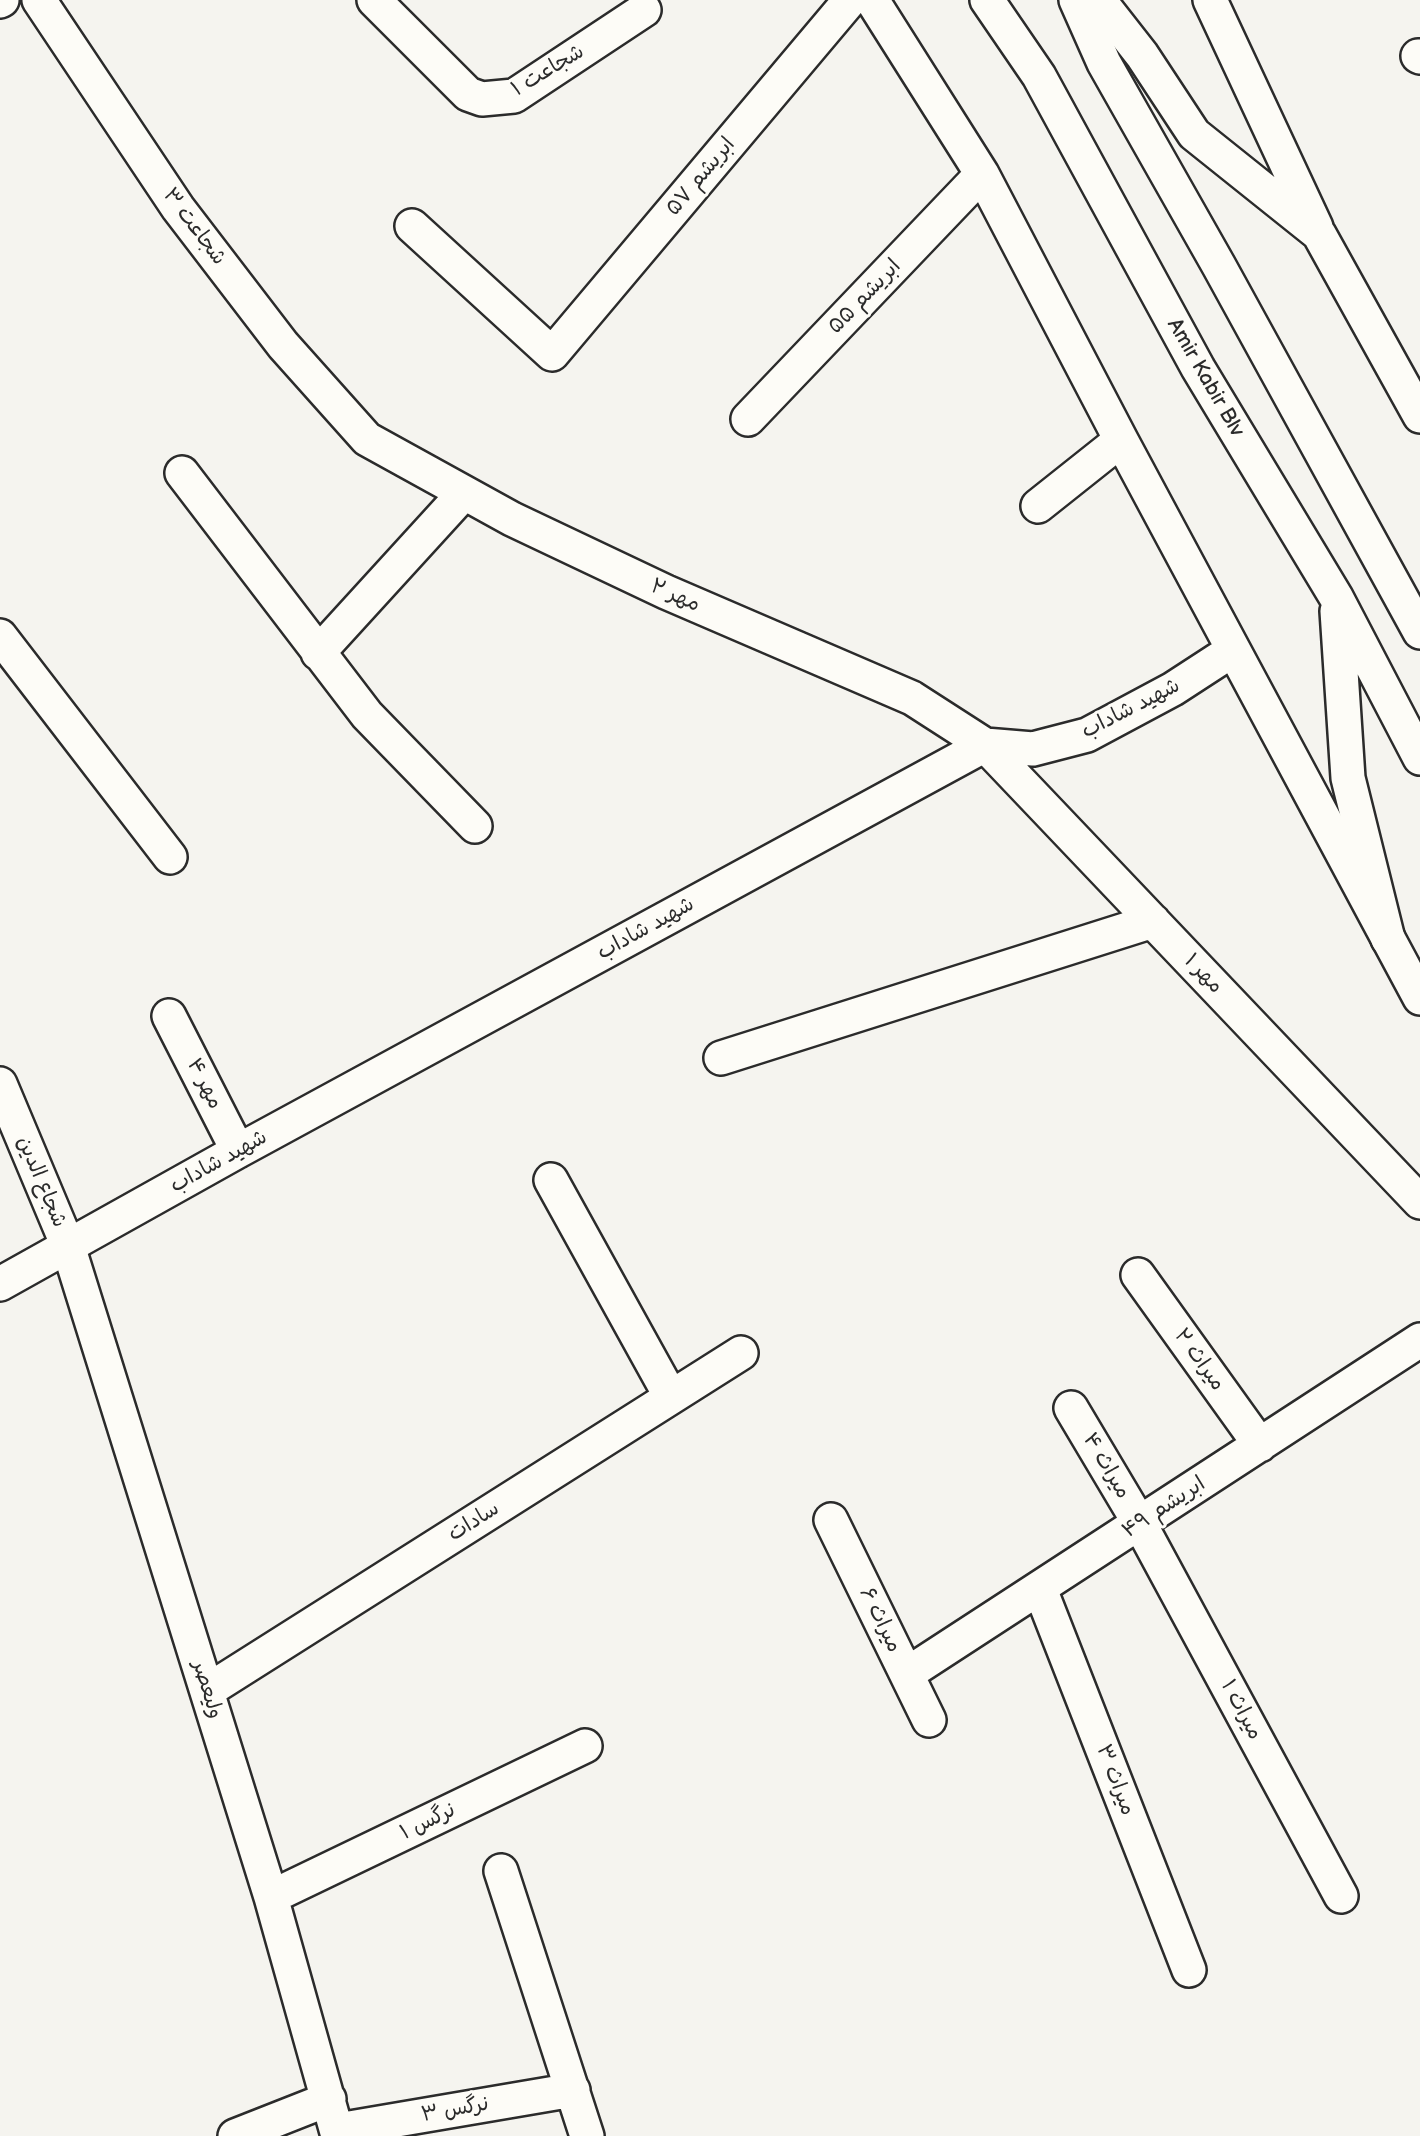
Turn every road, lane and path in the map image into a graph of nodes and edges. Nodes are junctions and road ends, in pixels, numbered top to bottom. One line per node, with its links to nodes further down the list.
1 (39, 0): 15 (street, شجاعت ۳)
2 (374, 0): 9 (street, شجاعت ۱)
3 (850, 0): 11 (street, ابریشم ۵۷)
4 (872, 0): 10 (street)
5 (987, 0): 20 (street, Amir Kabir Blv)
6 (1076, 0): 21 (street)
7 (1099, 0): 12 (street)
8 (1210, 0): 12 (street)
9 (644, 10)
10 (982, 174): 14 (street, ابریشم ۵۵); 16 (street)
11 (412, 226)
12 (1319, 234): 13 (street)
13 (1420, 416)
14 (748, 419)
15 (367, 439): 18 (street, مهر ۲)
16 (1121, 441): 19 (street); 23 (street)
17 (182, 473): 24 (street)
18 (464, 493): 24 (street); 25 (street, مهر ۲)
19 (1038, 506)
20 (1336, 597): 26 (street, Amir Kabir Blv); 30 (street)
21 (1420, 632)
22 (0, 636): 28 (street)
23 (1233, 650): 25 (street, شهید شاداب); 30 (street)
24 (318, 653): 27 (street)
25 (985, 745): 29 (street, مهر ۱); 35 (street, شهید شاداب)
26 (1420, 758)
27 (475, 826)
28 (170, 857)
29 (1153, 921): 33 (street); 37 (street, مهر ۱)
30 (1388, 939): 31 (street)
31 (1420, 998)
32 (169, 1016): 35 (street, مهر ۴)
33 (721, 1058)
34 (0, 1084): 38 (street, شجاع الدین)
35 (238, 1151): 38 (street, شهید شاداب)
36 (551, 1180): 43 (street)
37 (1420, 1202)
38 (68, 1246): 40 (street, شهید شاداب); 50 (street, ولیعصر)
39 (1138, 1275): 45 (street, میراث ۲)
40 (0, 1284)
41 (1420, 1340): 45 (street, ابریشم ۴۹)
42 (741, 1353): 43 (street, سادات)
43 (671, 1397): 50 (street, سادات)
44 (1071, 1408): 47 (street, میراث ۴)
45 (1260, 1445): 47 (street, ابریشم ۴۹)
46 (831, 1520): 49 (street, میراث ۶)
47 (1140, 1524): 48 (street, ابریشم ۴۹); 54 (street, میراث ۱)
48 (1040, 1589): 49 (street, ابریشم ۴۹); 56 (street, میراث ۳)
49 (907, 1674): 51 (street, میراث ۶)
50 (207, 1691): 55 (street, ولیعصر)
51 (929, 1720)
52 (585, 1746): 55 (street, نرگس ۱)
53 (501, 1870): 57 (street)
54 (1341, 1896)
55 (271, 1897): 58 (street, ولیعصر)
56 (1189, 1970)
57 (573, 2090): 59 (street, نرگس ۳); 61 (street)
58 (329, 2099): 59 (street, ولیعصر); 60 (street)
59 (338, 2133)
60 (235, 2136)
61 (587, 2136)

